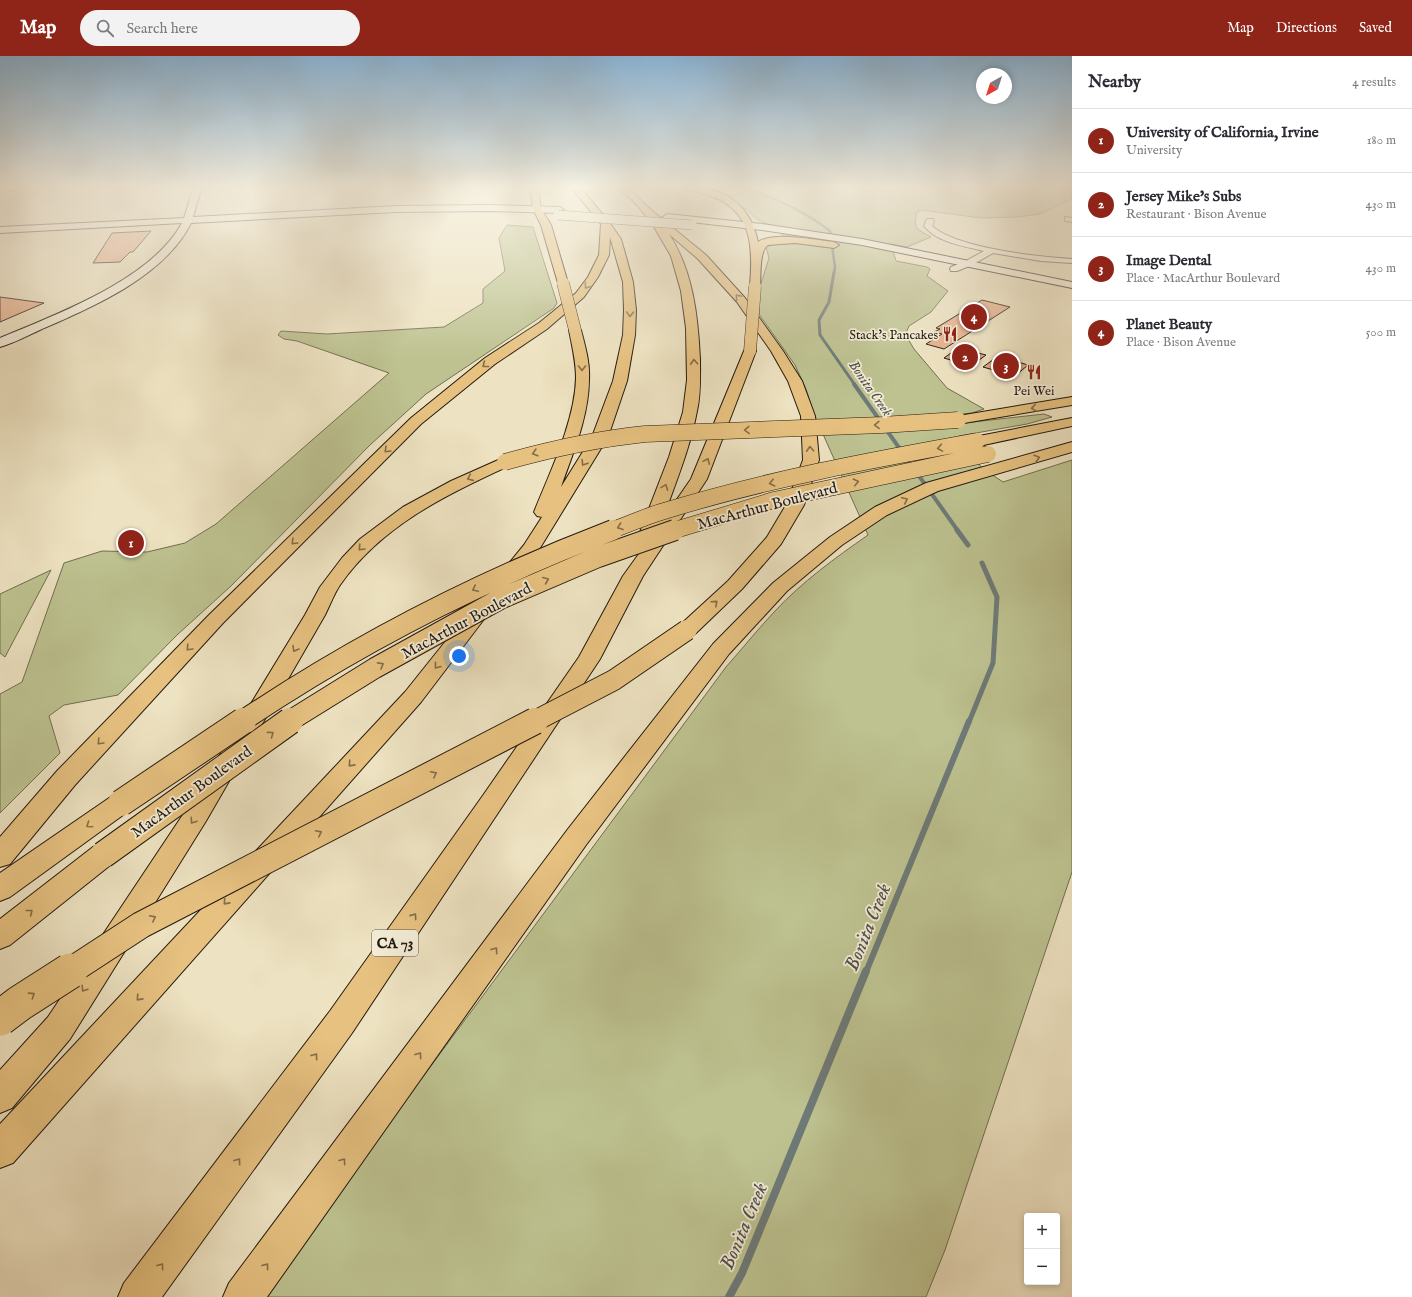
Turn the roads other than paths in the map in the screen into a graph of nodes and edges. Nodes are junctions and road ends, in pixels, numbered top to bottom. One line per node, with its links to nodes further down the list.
1 (159, 244): 21 (main road)
2 (170, 244): 22 (main road)
3 (552, 244): 28 (main road, one-way to 28, bridge)
4 (605, 244): 30 (main road, one-way to 30)
5 (617, 244): 28 (main road, one-way to 28)
6 (669, 244): 29 (main road, one-way to 6)
7 (686, 244): 33 (main road, one-way to 7, bridge)
8 (753, 244): 16 (main road)
9 (763, 244): 16 (main road)
10 (826, 244): 14 (main road)
11 (861, 244): 14 (main road)
12 (966, 244): 13 (street)
13 (992, 250): 15 (street); 17 (street)
14 (906, 254): 17 (main road); 18 (main road)
15 (1072, 262)
16 (757, 263): 29 (main road, one-way to 16, bridge)
17 (969, 263): 18 (street); 19 (main road)
18 (954, 269): 19 (main road); 20 (main road)
19 (1072, 286)
20 (1072, 294)
21 (0, 334)
22 (0, 343)
23 (1072, 401): 34 (main road, one-way to 34, bridge)
24 (1072, 422): 27 (main road, MacArthur Boulevard)
25 (1072, 438): 27 (main road, MacArthur Boulevard)
26 (1072, 448): 37 (main road, one-way to 26)
27 (996, 449): 31 (main road, MacArthur Boulevard, one-way to 31, bridge); 32 (main road, MacArthur Boulevard, one-way to 27, bridge)
28 (531, 548): 35 (main road, one-way to 35)
29 (633, 576): 36 (main road, CA 73, one-way to 29)
30 (0, 856)
31 (0, 889)
32 (0, 936)
33 (0, 1018)
34 (0, 1096)
35 (0, 1150)
36 (138, 1297)
37 (243, 1297)

